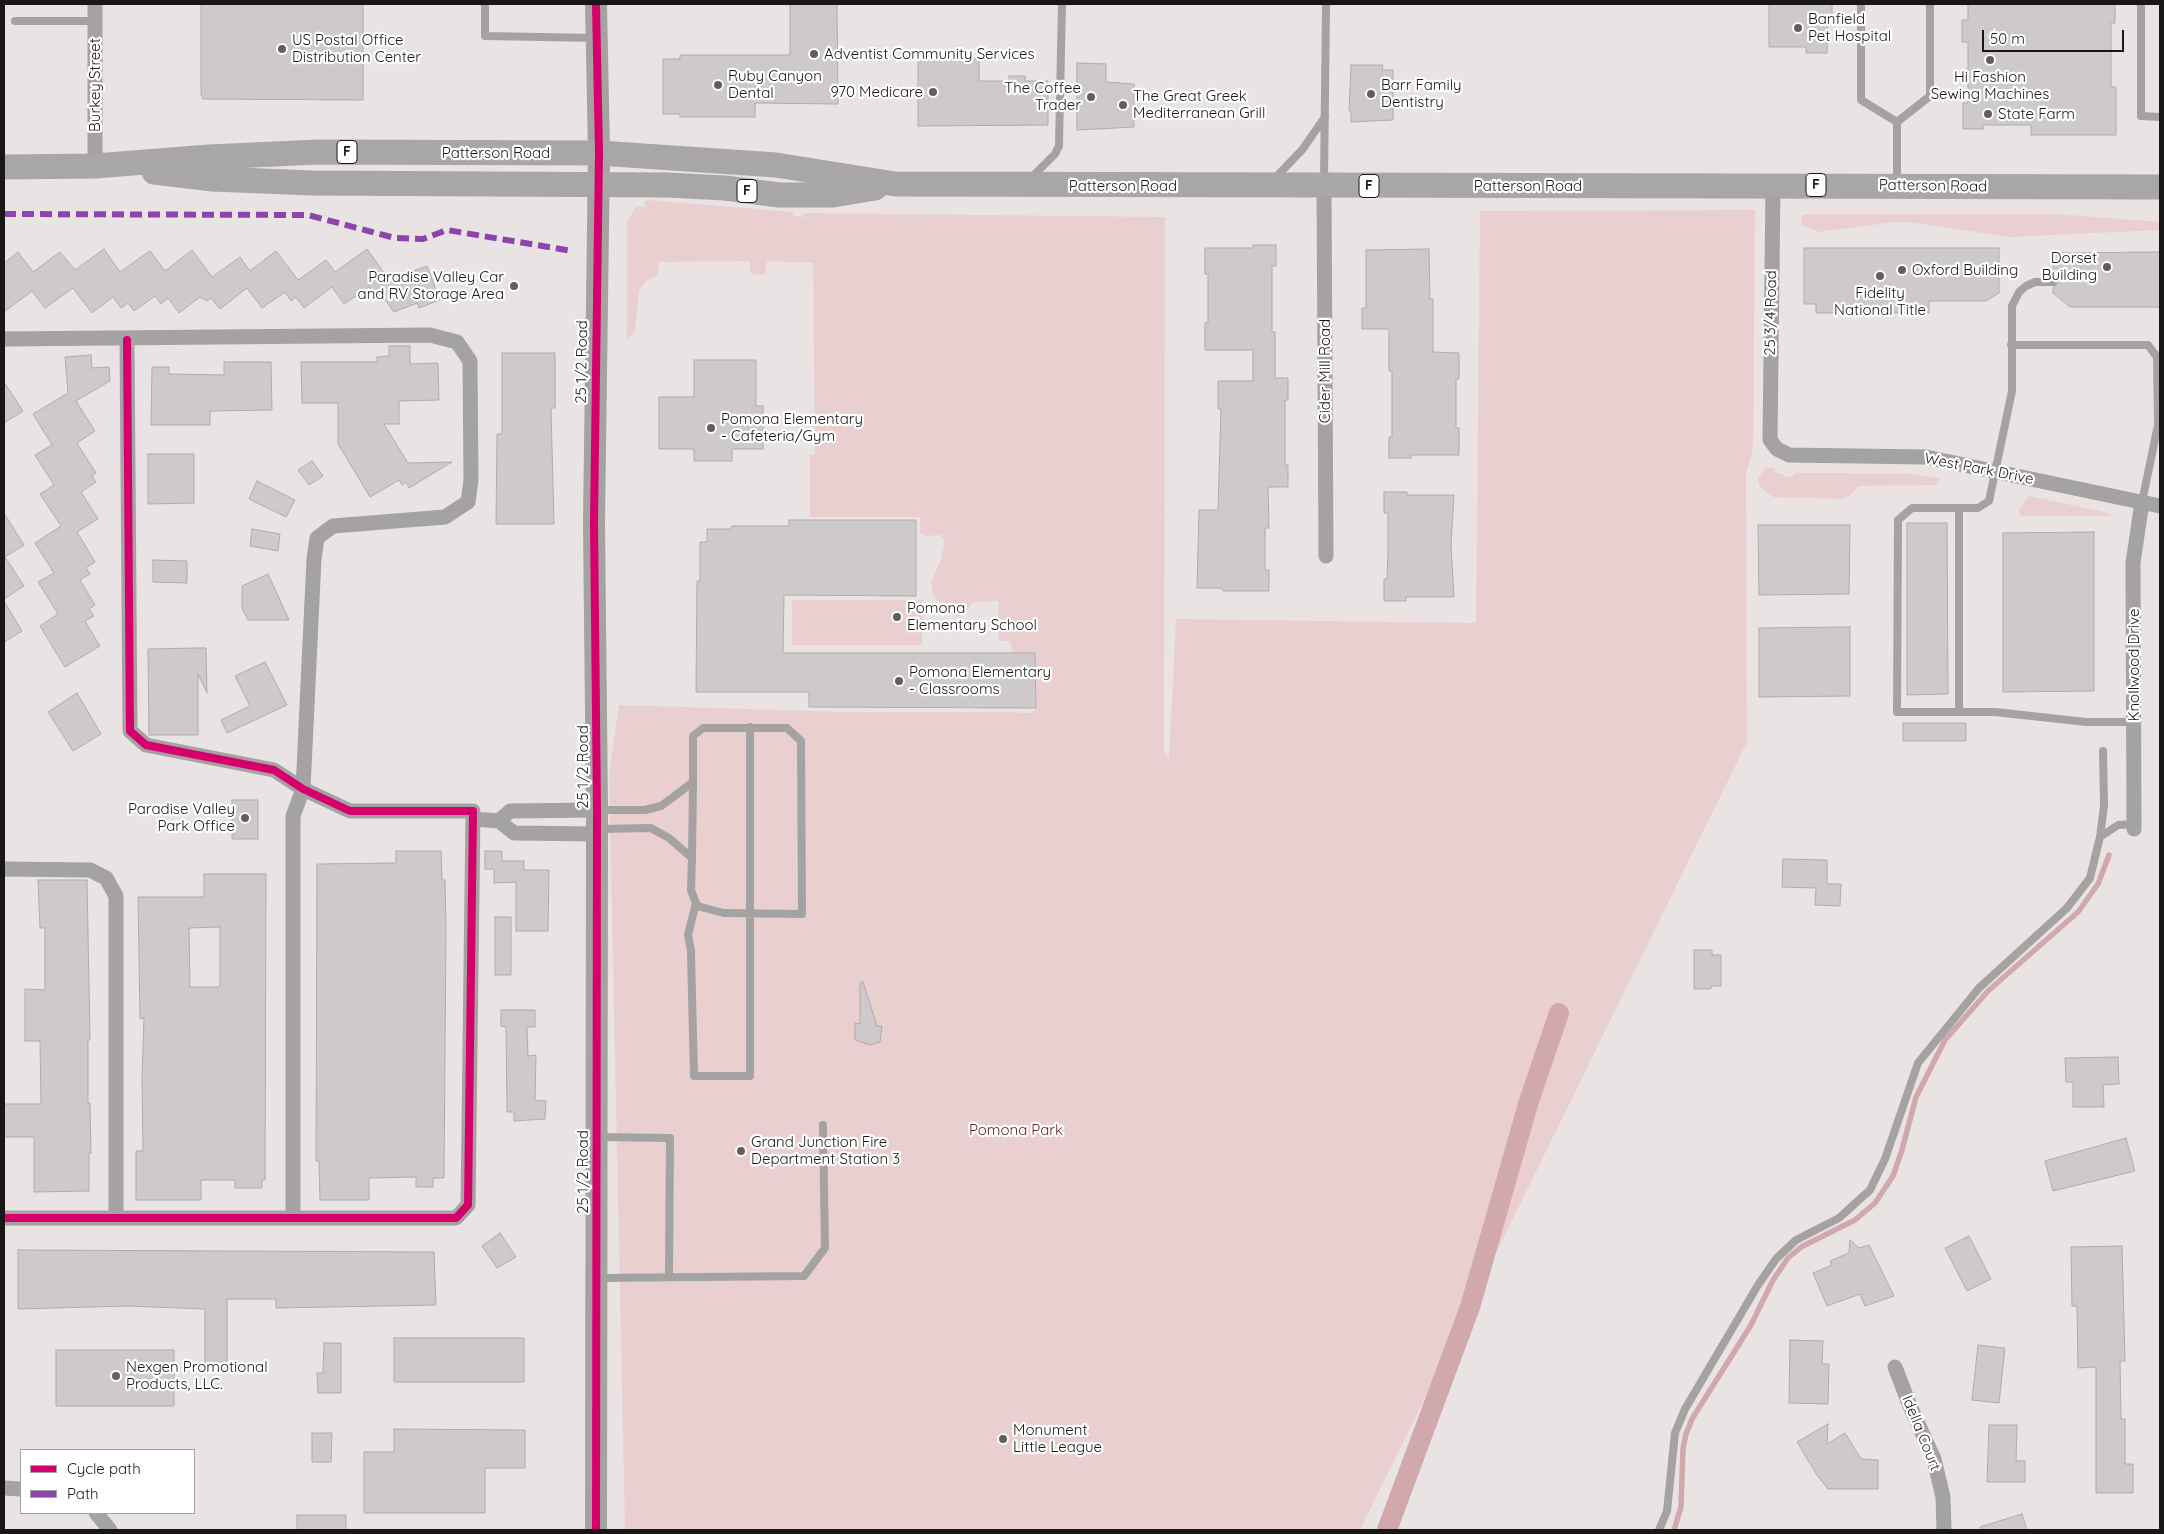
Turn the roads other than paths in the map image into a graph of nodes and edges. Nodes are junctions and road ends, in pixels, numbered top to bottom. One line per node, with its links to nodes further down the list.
1 (95, 4): 10 (street, Burkey Street)
2 (485, 4): 11 (lane)
3 (596, 4): 11 (street, 25 1/2 Road)
4 (1062, 4): 21 (lane)
5 (1326, 4): 12 (lane)
6 (1861, 4): 14 (lane)
7 (1930, 4): 14 (lane)
8 (2141, 4): 13 (lane)
9 (15, 21): 10 (lane)
10 (95, 21): 17 (street, Burkey Street)
11 (597, 38): 15 (street, 25 1/2 Road)
12 (1325, 117): 22 (lane); 23 (lane)
13 (2160, 117)
14 (1897, 122): 20 (lane)
15 (599, 153): 17 (main road, Patterson Road / F); 18 (street, 25 1/2 Road); 19 (main road, Patterson Road / F)
16 (4, 166): 17 (main road, Patterson Road / F)
17 (95, 166): 18 (main road, Patterson Road / F)
18 (598, 184): 19 (main road, Patterson Road / F); 47 (street, 25 1/2 Road)
19 (895, 184): 21 (main road, Patterson Road / F)
20 (1897, 185): 24 (main road, Patterson Road / F); 25 (main road, Patterson Road / F)
21 (1022, 186): 22 (main road, Patterson Road / F)
22 (1266, 186): 23 (main road, Patterson Road / F)
23 (1324, 186): 24 (main road, Patterson Road / F); 38 (street, Cider Mill Road)
24 (1773, 186): 32 (street, 25 3/4 Road)
25 (2095, 186): 26 (main road, Patterson Road / F); 27 (main road)
26 (2160, 186)
27 (2160, 201)
28 (2053, 282): 31 (lane)
29 (4, 339): 30 (street)
30 (127, 340): 44 (street); 44 (street)
31 (2011, 345): 33 (lane); 34 (lane)
32 (1770, 440): 34 (street, West Park Drive)
33 (2157, 442): 35 (lane)
34 (1995, 472): 35 (street, West Park Drive); 37 (lane)
35 (2142, 502): 36 (street, West Park Drive); 40 (street, Knollwood Drive)
36 (2160, 506)
37 (1959, 508): 39 (lane); 39 (lane)
38 (1326, 556)
39 (1959, 712): 40 (lane)
40 (2134, 722): 48 (street, Knollwood Drive)
41 (750, 727): 43 (lane); 53 (lane); 53 (lane)
42 (2103, 751): 49 (lane)
43 (693, 782): 47 (lane); 50 (lane)
44 (303, 789): 45 (street); 58 (street)
45 (473, 819): 46 (street); 58 (street)
46 (499, 821): 47 (street); 47 (street)
47 (597, 824): 50 (lane); 55 (street, 25 1/2 Road)
48 (2134, 827): 49 (lane)
49 (2100, 837): 67 (lane)
50 (692, 858): 52 (lane)
51 (4, 869): 57 (street)
52 (696, 904): 53 (lane); 53 (lane)
53 (750, 914)
54 (823, 1126): 59 (lane)
55 (596, 1138): 59 (lane); 60 (street, 25 1/2 Road)
56 (4, 1218): 57 (street)
57 (116, 1218): 58 (street)
58 (292, 1218)
59 (669, 1277): 60 (lane)
60 (596, 1278): 66 (street, 25 1/2 Road)
61 (1895, 1367): 68 (street, Idella Court)
62 (4, 1488): 63 (street)
63 (20, 1489)
64 (97, 1514): 65 (street)
65 (110, 1530)
66 (596, 1530)
67 (1659, 1530)
68 (1944, 1530)

